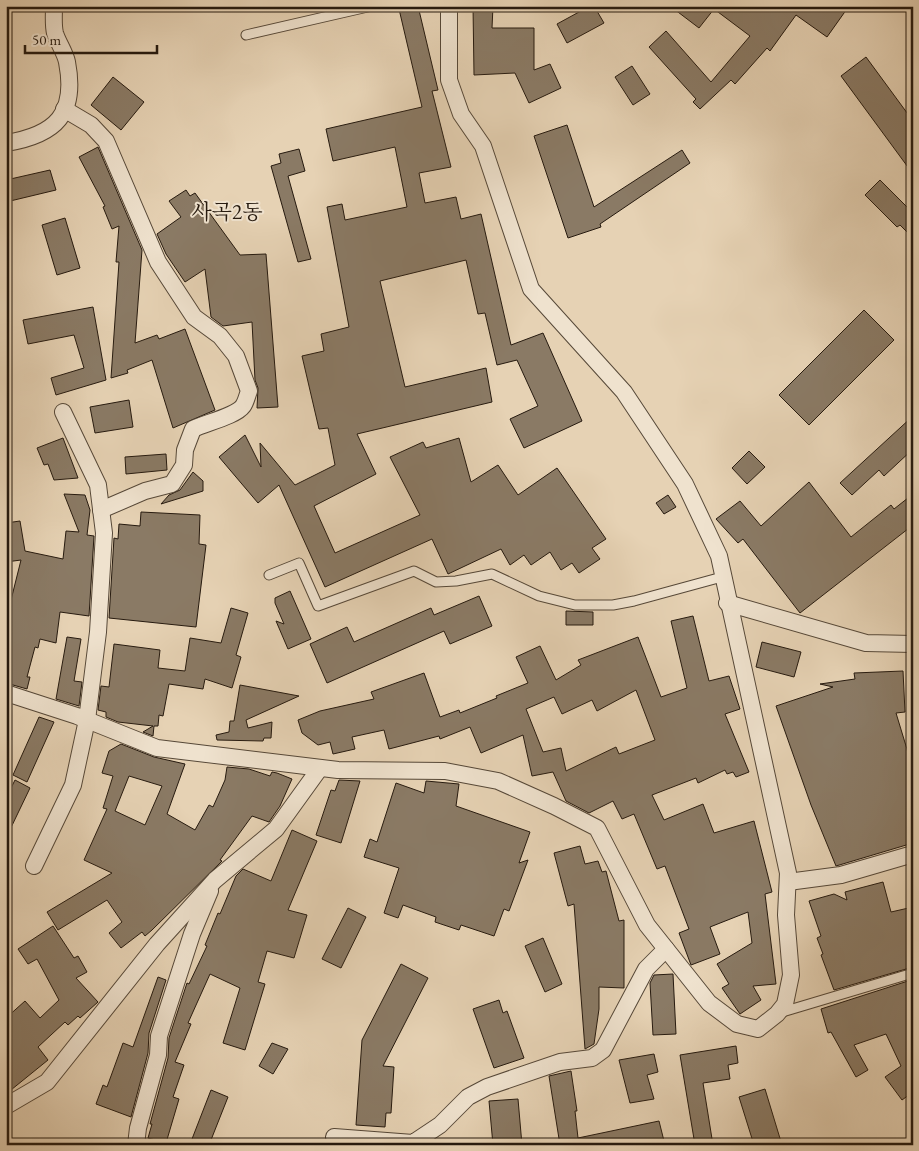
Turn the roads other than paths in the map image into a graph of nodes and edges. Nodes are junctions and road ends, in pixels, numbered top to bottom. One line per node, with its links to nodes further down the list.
1 (54, 6): 5 (street)
2 (372, 6): 4 (lane)
3 (449, 6): 10 (street)
4 (246, 35)
5 (64, 109): 6 (street); 8 (street)
6 (6, 143)
7 (63, 412): 8 (street)
8 (101, 510): 14 (street)
9 (269, 575): 10 (lane)
10 (722, 577): 11 (street)
11 (727, 603): 12 (street); 19 (street)
12 (913, 644)
13 (6, 693): 14 (street)
14 (88, 720): 15 (street); 17 (street)
15 (320, 768): 18 (street); 20 (street)
16 (913, 854): 19 (street)
17 (34, 866)
18 (215, 880): 23 (street); 25 (street)
19 (788, 882): 22 (street)
20 (666, 949): 22 (street); 24 (street)
21 (913, 972): 22 (lane)
22 (777, 1014)
23 (6, 1106)
24 (334, 1137)
25 (136, 1145)

